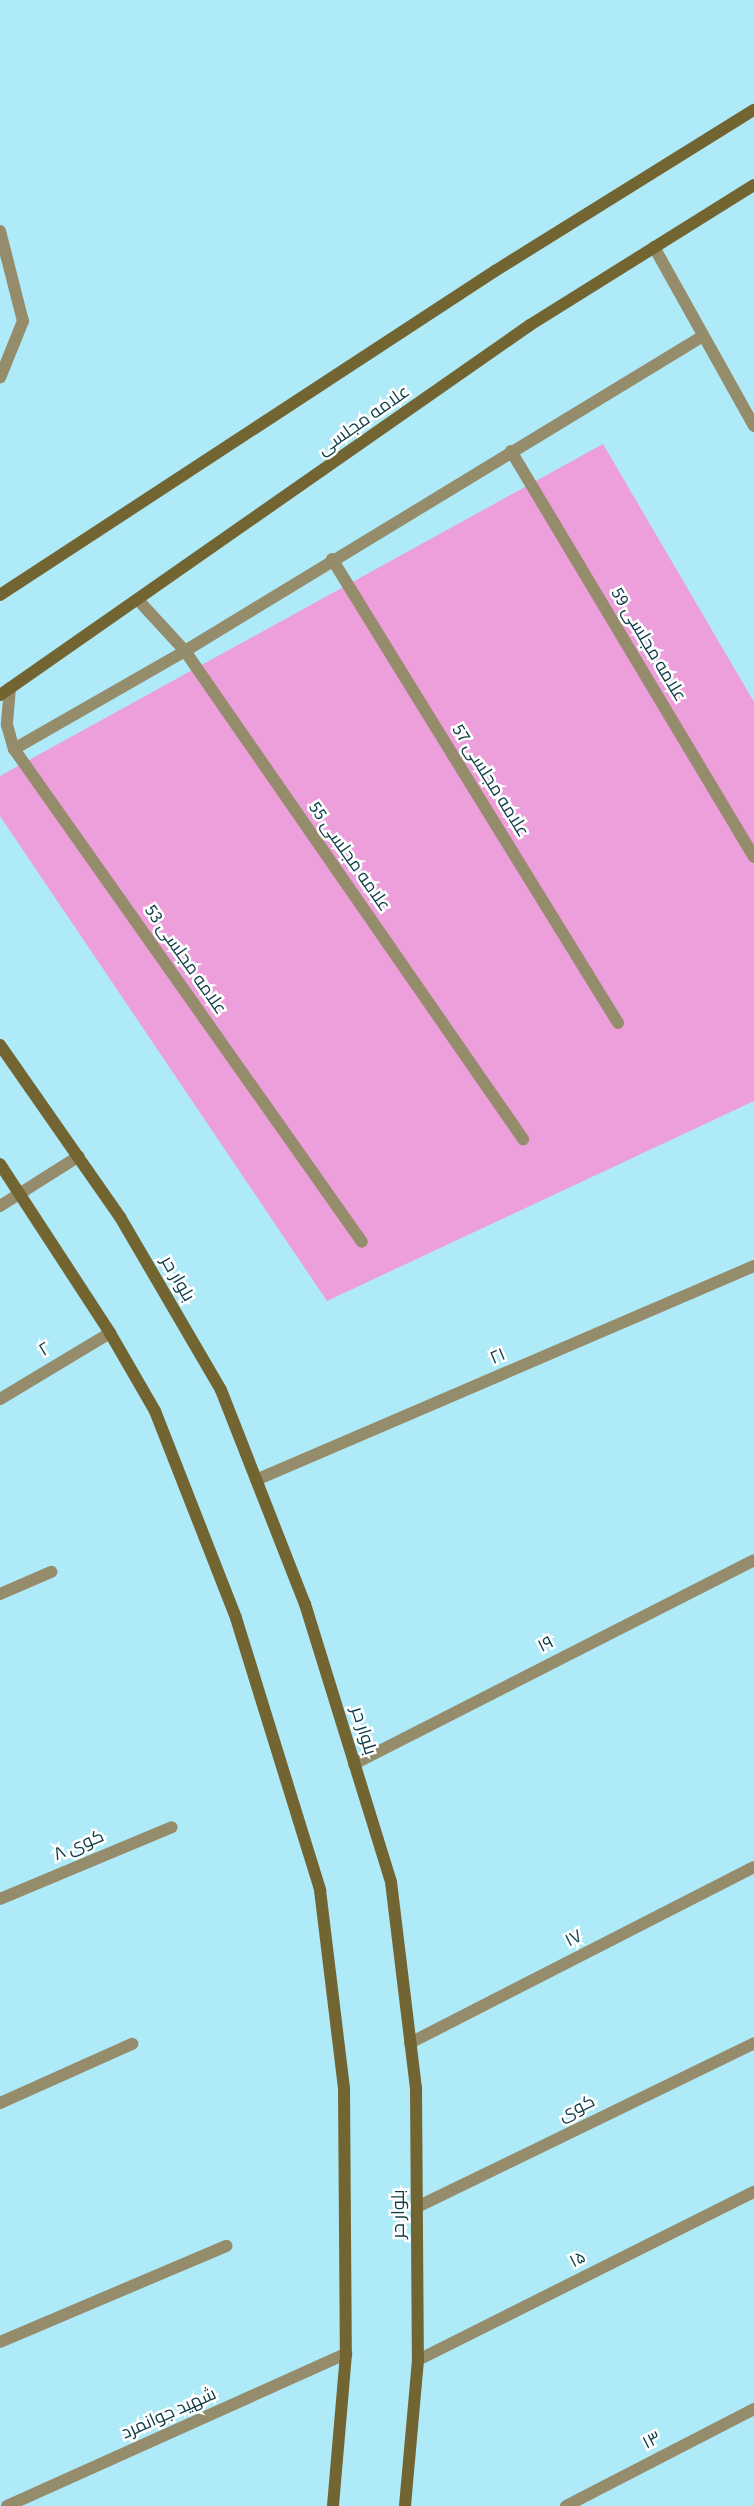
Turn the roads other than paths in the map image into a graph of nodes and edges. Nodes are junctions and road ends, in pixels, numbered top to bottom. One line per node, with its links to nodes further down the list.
1 (754, 110): 10 (main road)
2 (754, 185): 4 (main road, علامه مجلسی)
3 (0, 231): 6 (street)
4 (654, 247): 5 (street); 11 (main road, علامه مجلسی)
5 (703, 336): 7 (street); 8 (street)
6 (0, 378)
7 (754, 426)
8 (511, 452): 9 (street); 15 (street, علامه مجلسی 59)
9 (332, 559): 12 (street); 16 (street, علامه مجلسی 57)
10 (0, 595)
11 (139, 601): 12 (street, علامه مجلسی 55); 13 (main road, علامه مجلسی)
12 (185, 651): 14 (street); 18 (street, علامه مجلسی 55)
13 (5, 692): 14 (street, علامه مجلسی 53)
14 (14, 749): 23 (street, علامه مجلسی 53)
15 (754, 857)
16 (618, 1023)
17 (0, 1045): 19 (main road, بلوار حر)
18 (523, 1139)
19 (79, 1156): 21 (street); 27 (main road, بلوار حر)
20 (0, 1164): 21 (main road)
21 (20, 1193): 22 (street); 25 (main road)
22 (0, 1206)
23 (362, 1242)
24 (754, 1266): 27 (street, ۲۱)
25 (110, 1333): 26 (street, ۲); 43 (main road)
26 (0, 1399)
27 (256, 1480): 31 (main road, بلوار حر)
28 (754, 1560): 31 (street, ۱۹)
29 (51, 1572): 30 (street)
30 (0, 1594)
31 (354, 1764): 35 (main road, بلوار حر)
32 (172, 1827): 34 (street, کوی ۸)
33 (754, 1867): 35 (street, ۱۷)
34 (0, 1899)
35 (410, 2043): 40 (main road, بلوار حر)
36 (754, 2043): 40 (street, کوی)
37 (132, 2044): 38 (street)
38 (0, 2103)
39 (754, 2192): 44 (street, ۱۵)
40 (417, 2207): 44 (main road, بلوار حر)
41 (226, 2246): 42 (street)
42 (0, 2342)
43 (346, 2354): 46 (street, شهید جوانمرد); 47 (main road)
44 (418, 2360): 48 (main road, بلوار حر)
45 (754, 2409): 49 (street, ۱۳)
46 (7, 2506)
47 (333, 2506)
48 (405, 2506)
49 (566, 2506)

